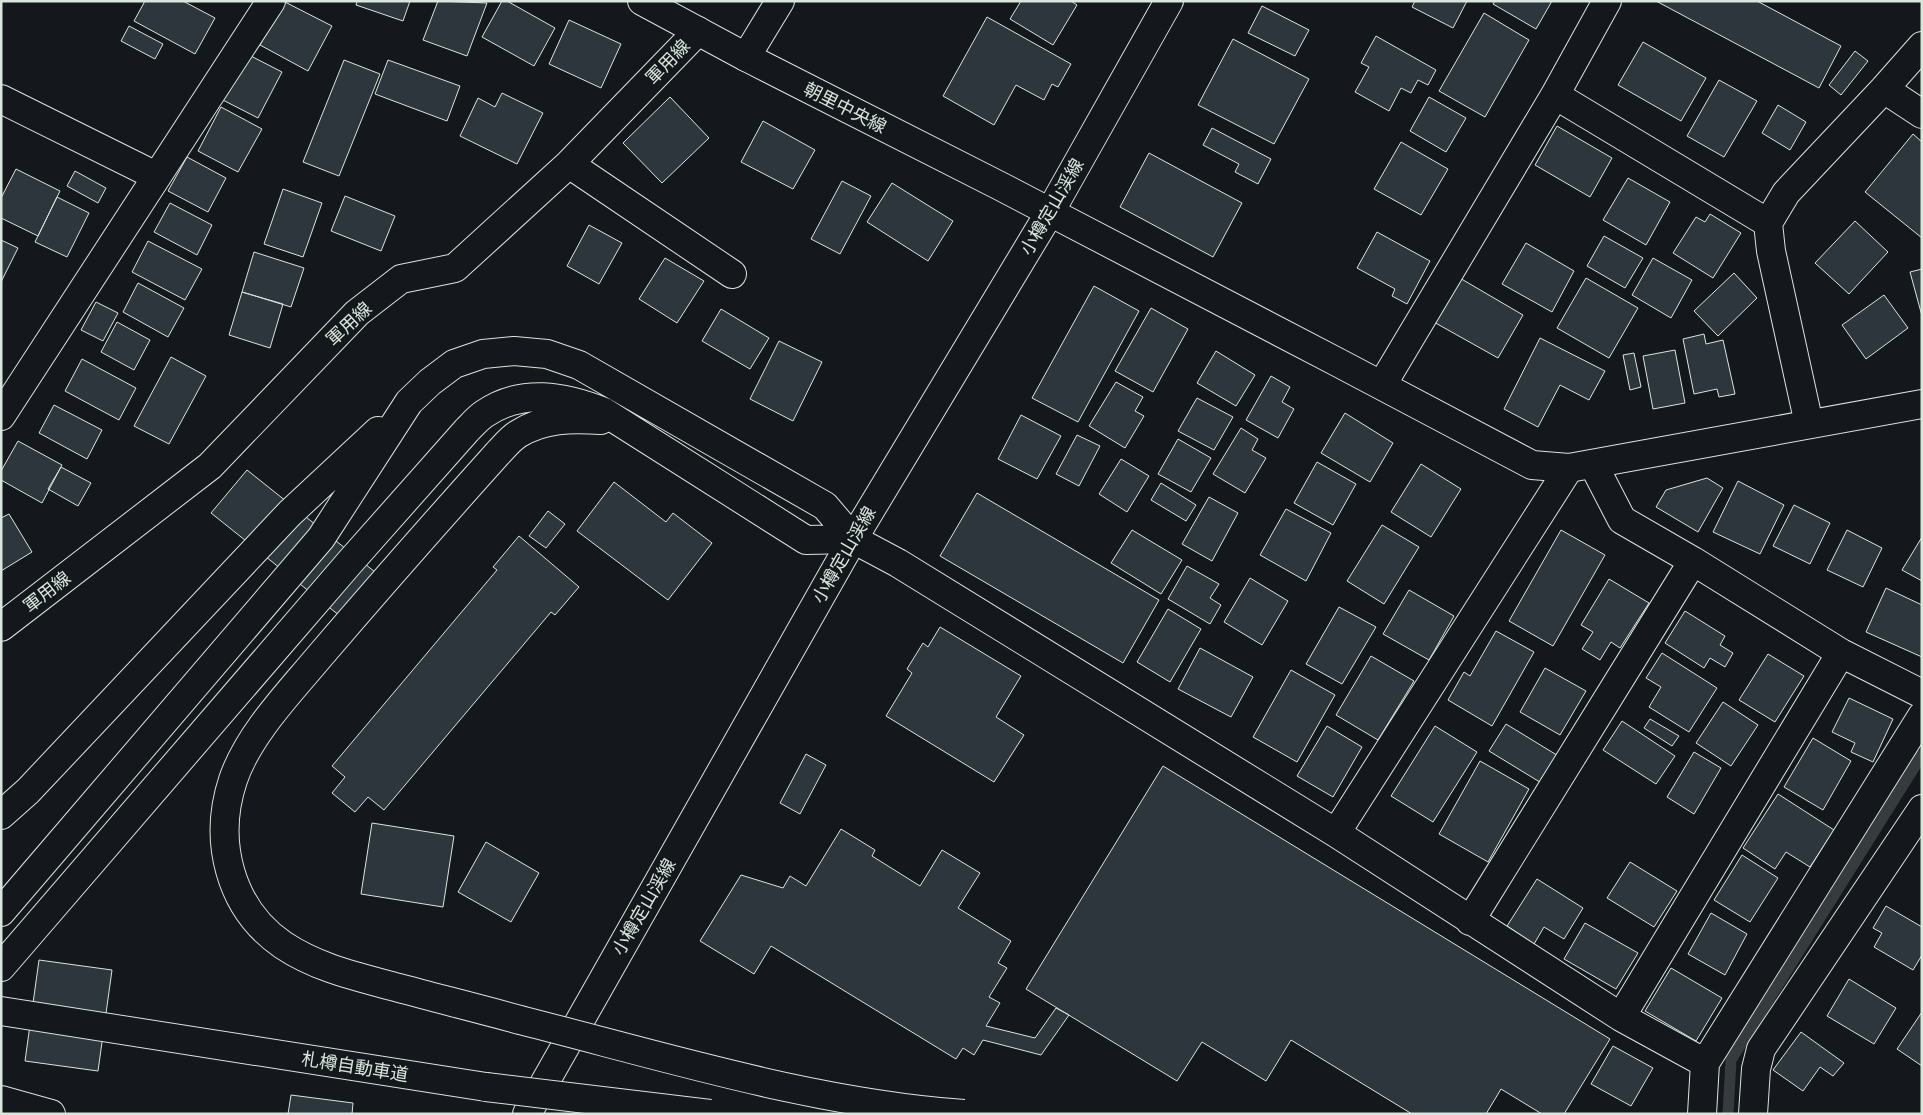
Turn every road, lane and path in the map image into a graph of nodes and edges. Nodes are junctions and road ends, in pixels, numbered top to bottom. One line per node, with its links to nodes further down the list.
1 (271, 1): 14 (main road)
2 (642, 1): 6 (main road, 朝里中央線)
3 (780, 1): 8 (main road)
4 (1169, 1): 15 (main road, 小樽定山渓線)
5 (1607, 1): 10 (main road)
6 (698, 31): 8 (main road, 朝里中央線); 13 (main road, 軍用線)
7 (1922, 46): 9 (main road)
8 (746, 57): 15 (main road, 朝里中央線)
9 (1884, 90): 12 (main road); 16 (main road)
10 (1555, 95): 16 (main road); 18 (main road)
11 (1, 98): 14 (main road)
12 (1922, 114)
13 (569, 164): 17 (main road); 27 (main road, 軍用線)
14 (156, 176): 21 (main road)
15 (1050, 212): 18 (main road, 朝里中央線); 25 (main road, 小樽定山渓線)
16 (1768, 223): 22 (main road)
17 (732, 274)
18 (1382, 385): 24 (main road, 朝里中央線)
19 (409, 402): 25 (main road); 32 (main road); 34 (main road)
20 (1922, 404): 22 (main road, 朝里中央線)
21 (1, 416)
22 (1809, 424): 24 (main road, 朝里中央線)
23 (637, 432): 25 (main road); 36 (main road); 44 (main road, bridge)
24 (1581, 466): 26 (main road); 33 (main road)
25 (853, 539): 33 (main road); 42 (main road, 小樽定山渓線)
26 (1693, 561): 28 (main road); 35 (main road)
27 (1, 627)
28 (1841, 653): 29 (main road); 38 (main road)
29 (1922, 694)
30 (1922, 716): 39 (main road)
31 (1922, 810): 46 (main road)
32 (1, 815)
33 (1336, 833): 35 (main road)
34 (1, 912)
35 (1470, 921): 38 (main road)
36 (1, 967)
37 (1, 1011): 43 (main road, 札樽自動車道, bridge)
38 (1621, 1017): 39 (main road)
39 (1705, 1063): 45 (main road)
40 (1, 1100): 41 (main road)
41 (51, 1114)
42 (527, 1114)
43 (710, 1114)
44 (964, 1114)
45 (1702, 1114)
46 (1753, 1114)

